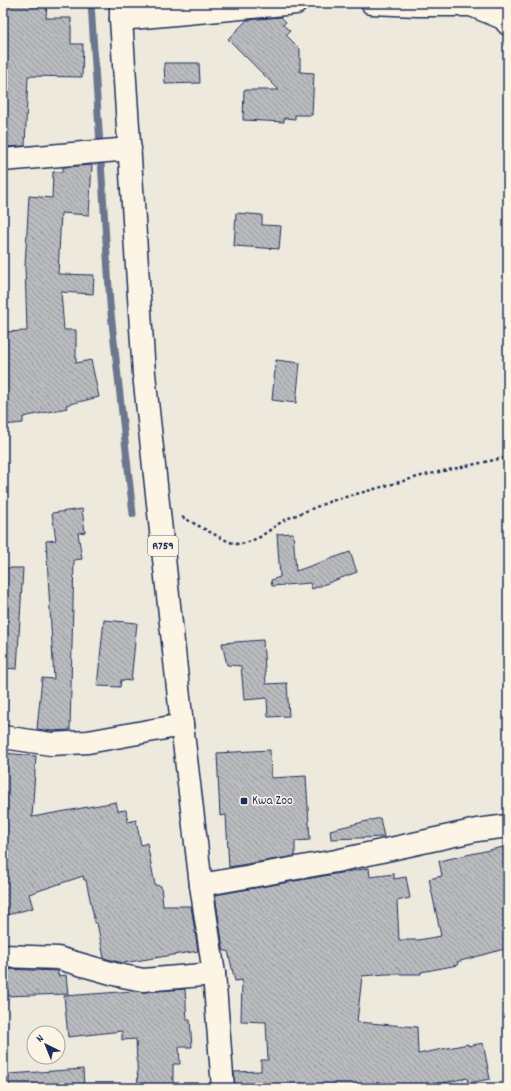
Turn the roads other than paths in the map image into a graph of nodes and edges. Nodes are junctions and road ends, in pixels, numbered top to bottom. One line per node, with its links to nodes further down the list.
1 (296, 3): 3 (street)
2 (372, 3): 4 (street)
3 (121, 11): 5 (street, R759)
4 (508, 24)
5 (130, 149): 6 (street); 7 (street, R759)
6 (3, 160)
7 (182, 725): 8 (street); 10 (street, R759)
8 (3, 737)
9 (508, 826): 10 (street)
10 (201, 885): 12 (street, R759)
11 (3, 956): 12 (street)
12 (214, 974): 13 (street, R759)
13 (223, 1088)

